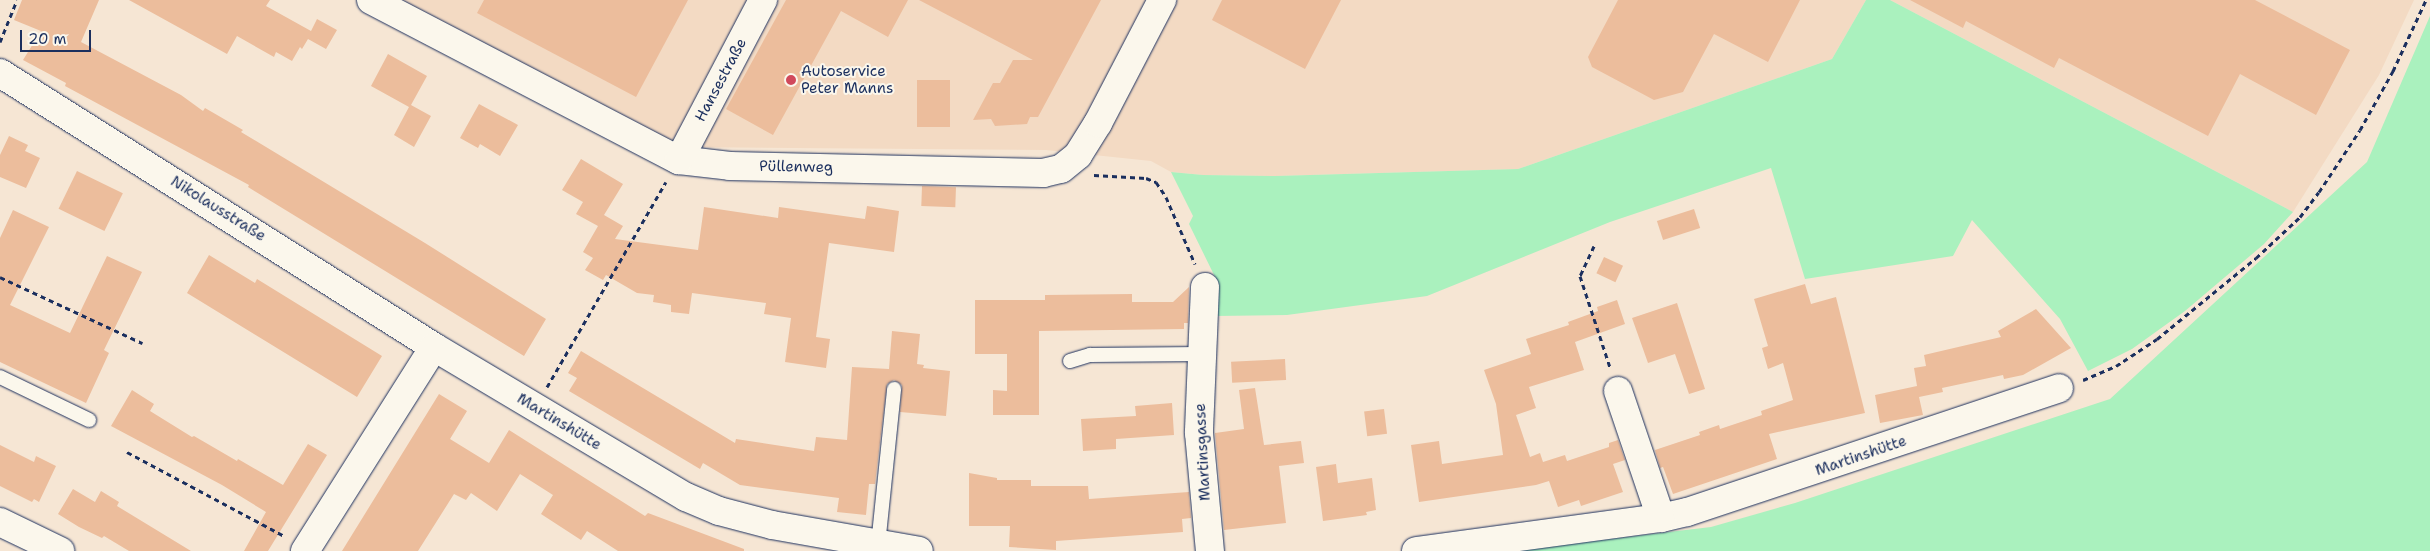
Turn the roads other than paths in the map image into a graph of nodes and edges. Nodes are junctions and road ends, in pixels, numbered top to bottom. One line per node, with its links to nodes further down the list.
1 (371, 0): 5 (street, Püllenweg)
2 (1162, 0): 5 (street, Püllenweg)
3 (757, 2): 5 (street, Hansestraße)
4 (0, 73): 7 (street, Nikolausstraße)
5 (679, 160)
6 (1205, 288): 8 (street, Martinsgasse)
7 (434, 347): 17 (street, Martinshütte); 18 (street)
8 (1200, 354): 9 (lane); 21 (street, Martinsgasse)
9 (1070, 361)
10 (0, 377): 14 (lane)
11 (2059, 388): 15 (street, Martinshütte)
12 (894, 389): 17 (lane)
13 (1618, 391): 15 (street)
14 (89, 420)
15 (1661, 518): 22 (street, Martinshütte)
16 (0, 522): 19 (street)
17 (878, 545): 20 (street, Martinshütte)
18 (306, 549)
19 (60, 551)
20 (912, 551)
21 (1210, 551)
22 (1416, 551)

